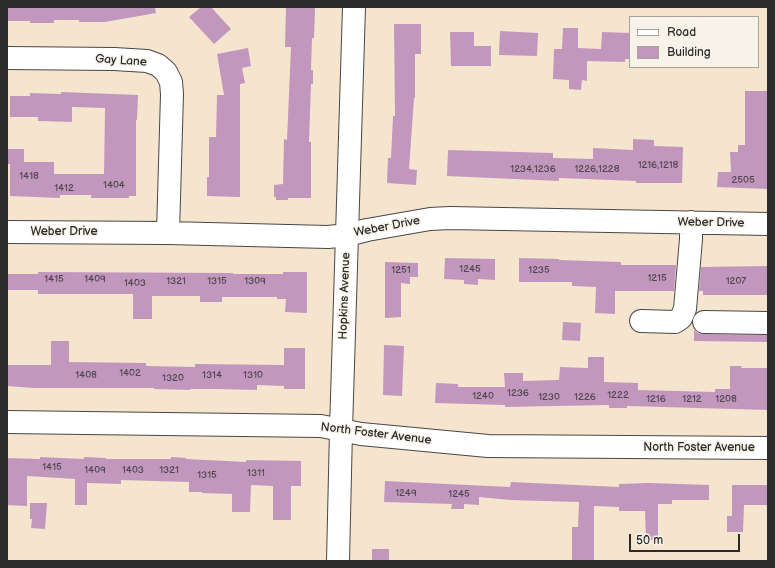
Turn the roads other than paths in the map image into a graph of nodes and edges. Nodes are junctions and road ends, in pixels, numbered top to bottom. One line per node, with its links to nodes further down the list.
1 (354, 7): 7 (street, Hopkins Avenue)
2 (7, 58): 6 (street, Gay Lane)
3 (691, 222): 4 (street, Weber Drive); 7 (street, Weber Drive); 8 (street)
4 (768, 224)
5 (7, 232): 6 (street, Weber Drive)
6 (168, 233): 7 (street, Weber Drive)
7 (347, 235): 12 (street, Hopkins Avenue)
8 (641, 321)
9 (704, 322): 10 (street)
10 (768, 323)
11 (7, 422): 12 (street, North Foster Avenue)
12 (341, 430): 13 (street, North Foster Avenue); 14 (street, Hopkins Avenue)
13 (768, 448)
14 (338, 561)

